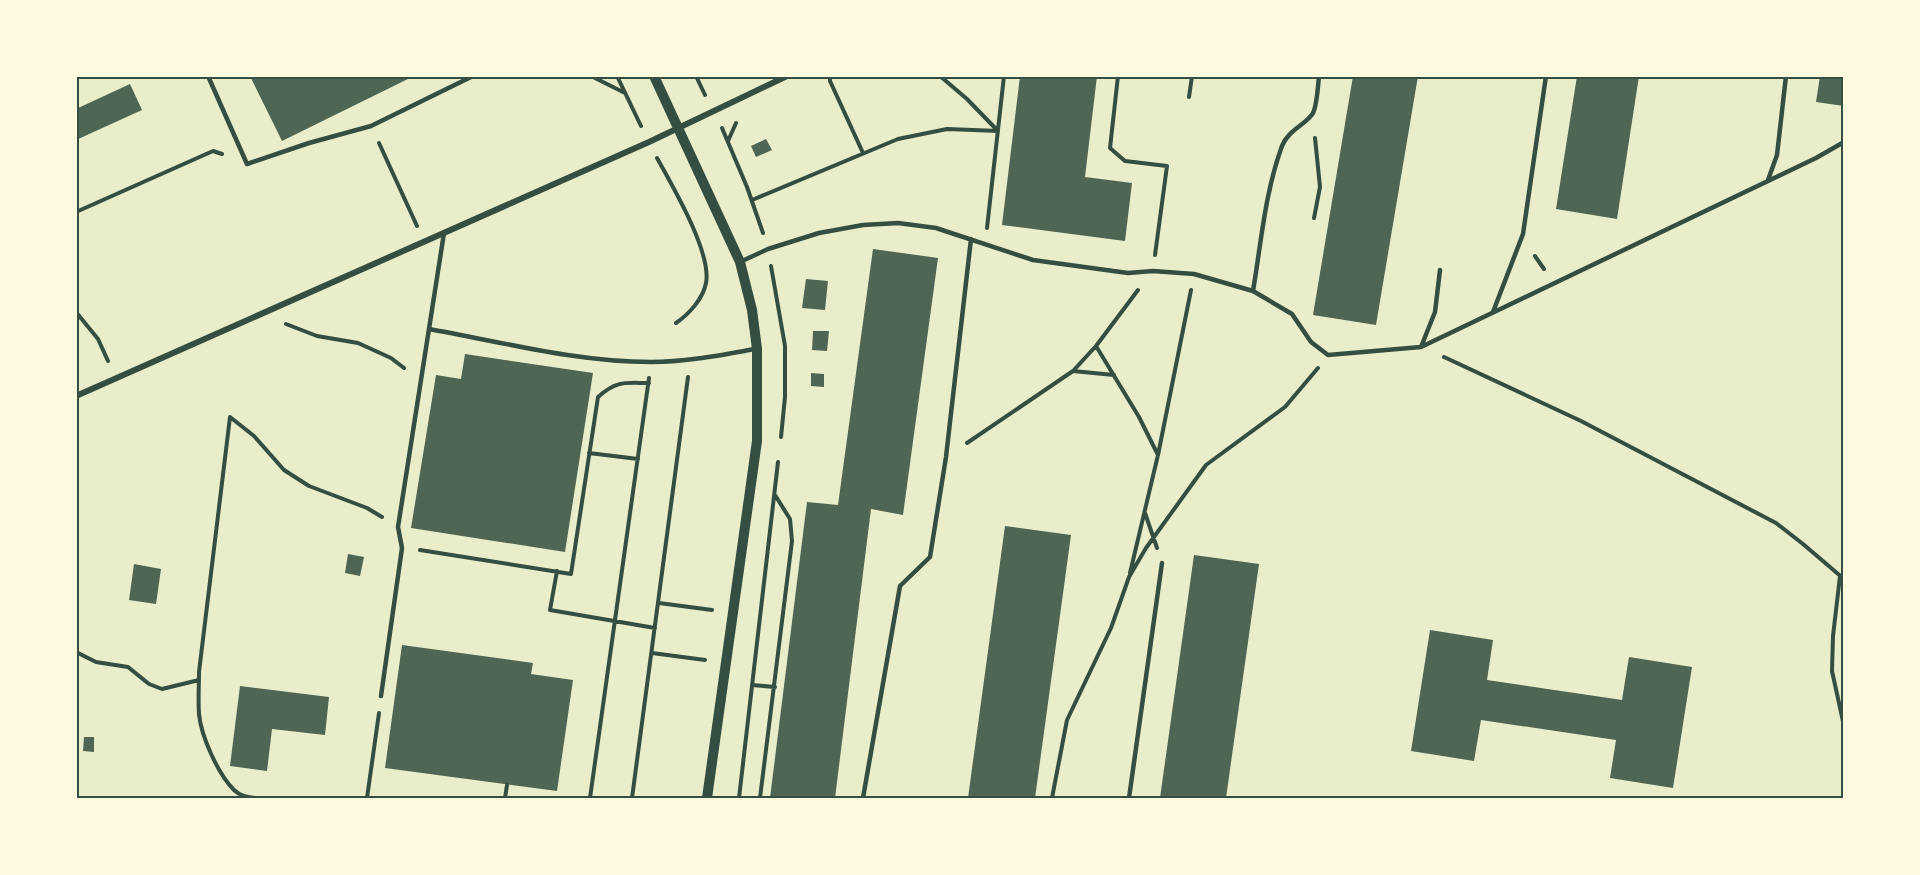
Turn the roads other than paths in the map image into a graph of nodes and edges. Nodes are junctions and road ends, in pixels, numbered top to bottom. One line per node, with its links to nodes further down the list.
1 (208, 76): 2 (lane)
2 (473, 76)
3 (654, 76): 8 (street)
4 (787, 76): 8 (street)
5 (1319, 76): 15 (lane)
6 (1546, 76): 16 (lane)
7 (1786, 76): 10 (lane)
8 (679, 128): 11 (street); 13 (street)
9 (1844, 142): 10 (lane)
10 (1768, 180): 16 (lane)
11 (444, 232): 17 (lane); 20 (street)
12 (971, 239): 13 (lane); 15 (lane); 24 (lane)
13 (740, 262): 19 (street)
14 (1440, 270): 18 (lane)
15 (1253, 291): 18 (lane)
16 (1493, 312): 18 (lane)
17 (429, 329): 19 (lane); 22 (lane)
18 (1421, 347)
19 (757, 349): 23 (street)
20 (76, 396)
21 (1162, 563): 25 (lane)
22 (381, 696)
23 (707, 798)
24 (863, 798)
25 (1128, 798)

